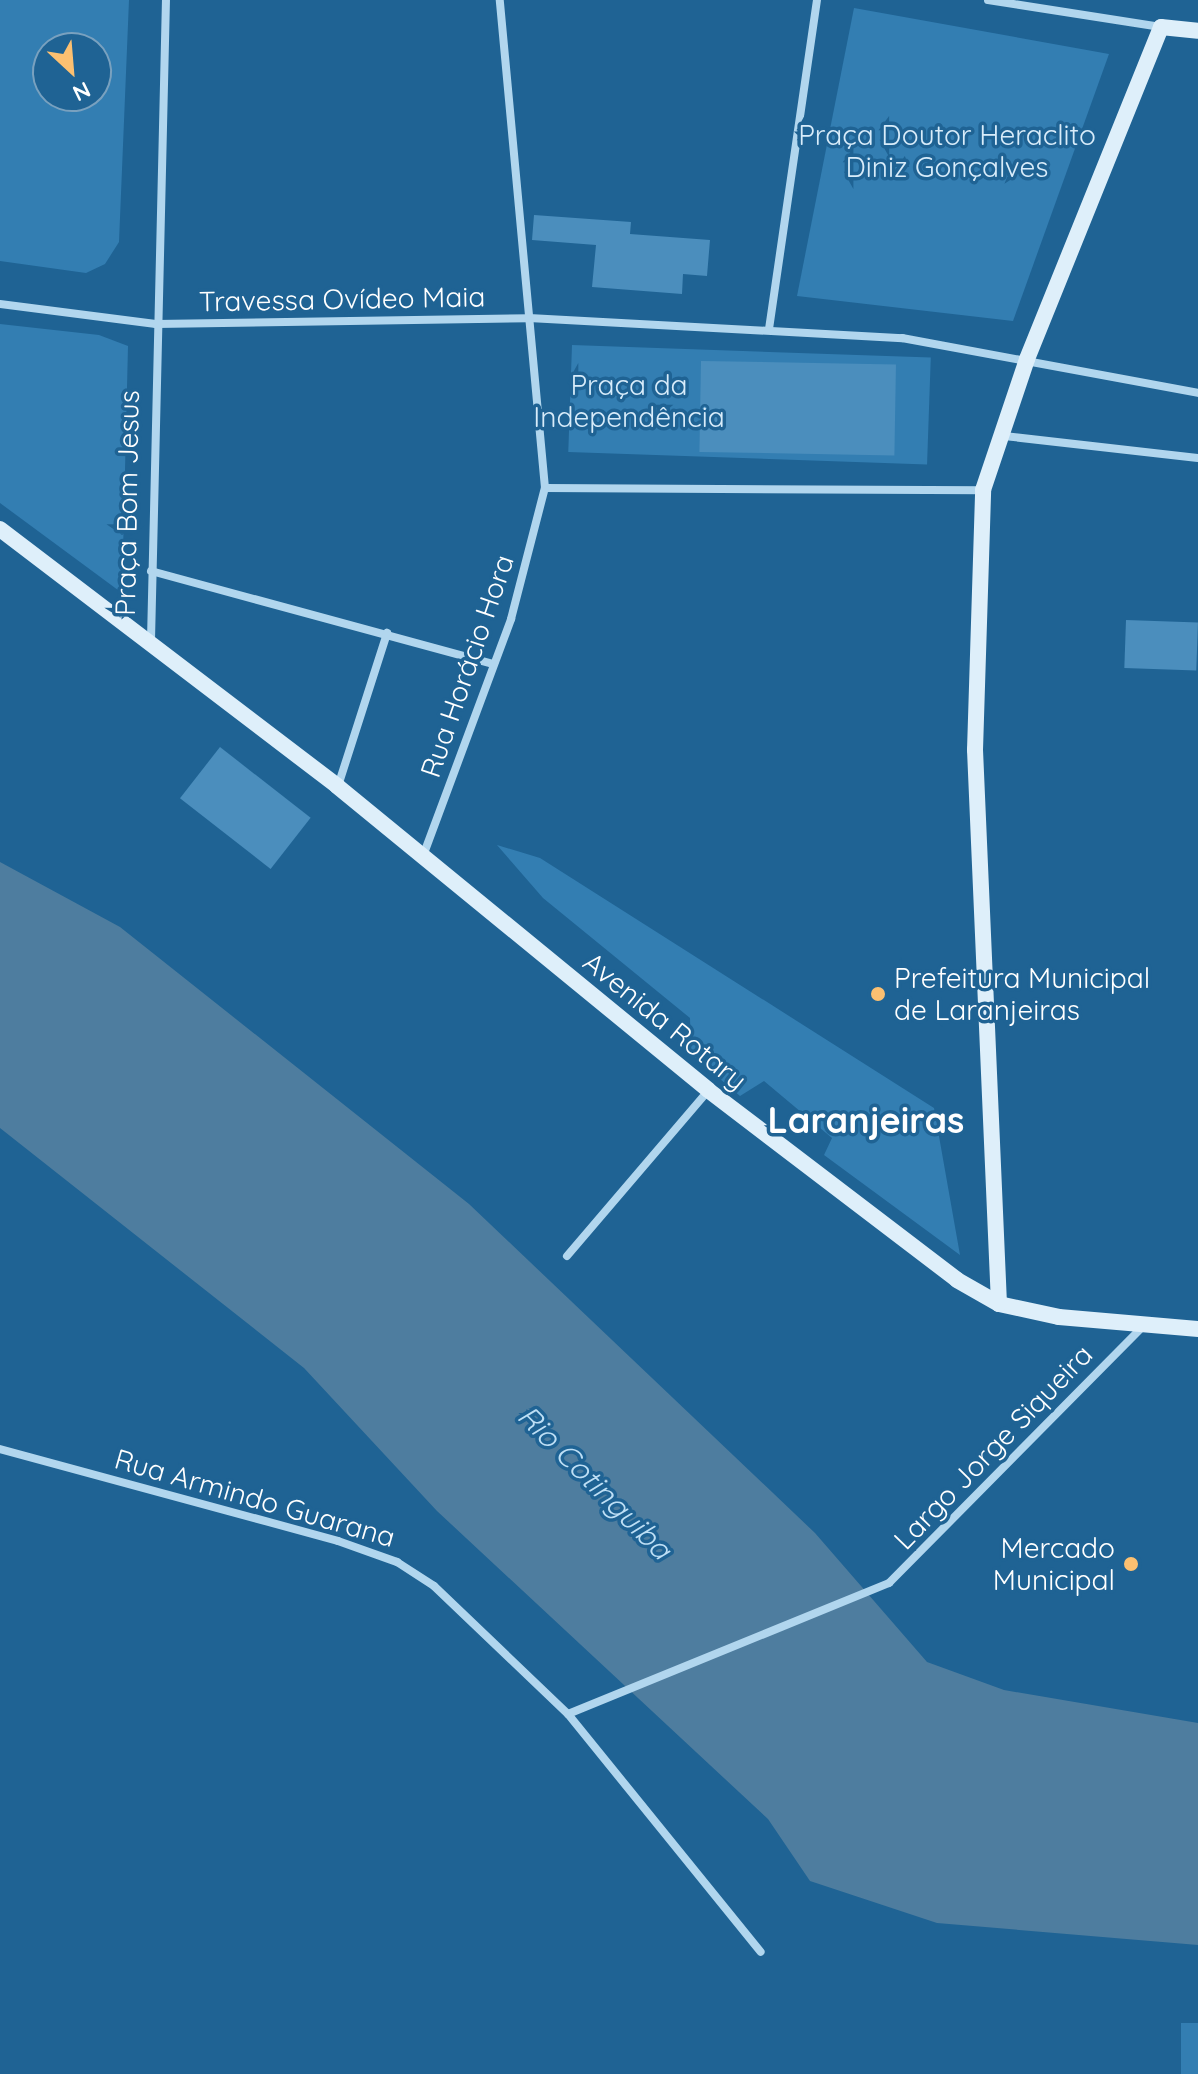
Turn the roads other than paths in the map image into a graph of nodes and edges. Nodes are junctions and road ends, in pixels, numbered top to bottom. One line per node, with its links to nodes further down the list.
1 (166, 0): 9 (street, Praça Bom Jesus)
2 (500, 0): 8 (street)
3 (817, 0): 10 (street)
4 (988, 0): 5 (street)
5 (1161, 27): 6 (street); 11 (street)
6 (1198, 31)
7 (0, 304): 9 (street)
8 (529, 318): 9 (street, Travessa Ovídeo Maia); 10 (street); 15 (street)
9 (156, 324): 18 (street, Praça Bom Jesus)
10 (769, 329): 11 (street)
11 (1027, 359): 12 (street); 13 (street)
12 (1198, 393)
13 (1004, 436): 14 (street); 16 (street)
14 (1198, 458)
15 (545, 488): 16 (street); 21 (street, Rua Horácio Hora)
16 (983, 490): 26 (street)
17 (0, 529): 20 (street, Praça Bom Jesus)
18 (151, 571): 19 (street); 20 (street, Praça Bom Jesus)
19 (387, 633): 21 (street); 22 (street)
20 (151, 640): 22 (street, Avenida Rotary)
21 (494, 664): 23 (street, Rua Horácio Hora)
22 (337, 786): 23 (street, Avenida Rotary)
23 (423, 857): 24 (street, Avenida Rotary)
24 (708, 1090): 25 (street); 26 (street, Avenida Rotary)
25 (567, 1256)
26 (999, 1304): 27 (street, Avenida Rotary)
27 (1140, 1329): 28 (street, Avenida Rotary); 30 (street, Largo Jorge Siqueira)
28 (1198, 1329)
29 (0, 1449): 30 (street, Rua Armindo Guarana)
30 (568, 1714): 31 (street, Rua Armindo Guarana)
31 (761, 1952)

